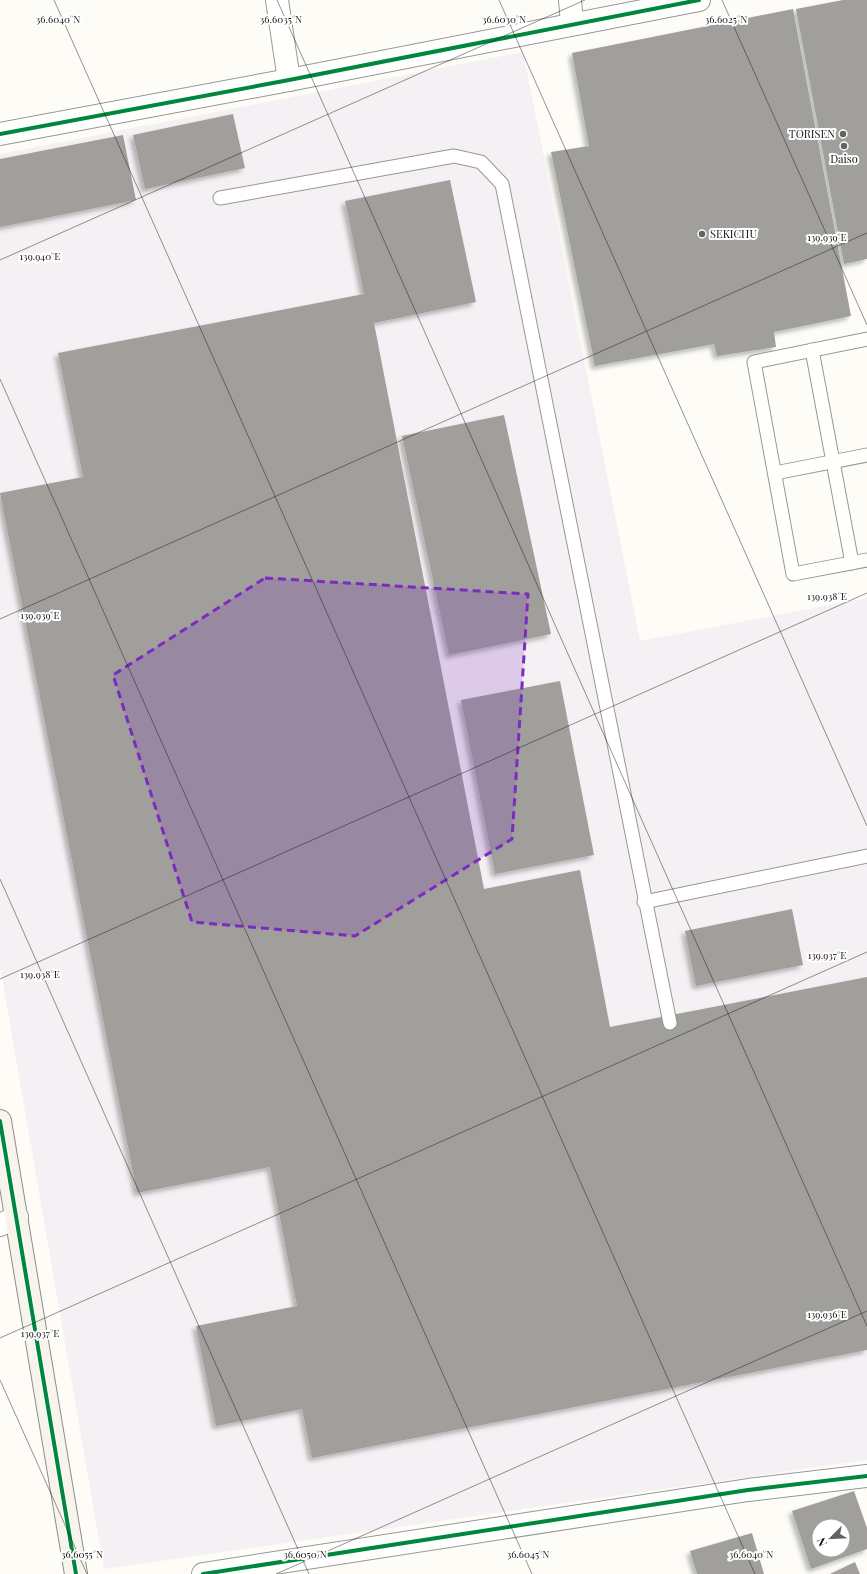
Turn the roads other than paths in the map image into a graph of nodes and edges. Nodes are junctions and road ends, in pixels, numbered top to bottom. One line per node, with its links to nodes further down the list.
1 (277, 0): 5 (street)
2 (570, 0): 4 (street)
3 (699, 0): 4 (street)
4 (572, 24): 5 (street)
5 (289, 80): 6 (street)
6 (0, 134)
7 (220, 198): 16 (lane)
8 (867, 338): 9 (lane)
9 (812, 350): 11 (lane); 12 (lane)
10 (867, 455): 11 (lane)
11 (833, 461): 12 (lane); 14 (lane)
12 (775, 473): 14 (lane)
13 (867, 560): 14 (lane)
14 (852, 563)
15 (867, 856): 16 (lane)
16 (644, 902): 17 (lane)
17 (670, 1024)
18 (0, 1121): 19 (street)
19 (9, 1221): 21 (street)
20 (867, 1476): 22 (street)
21 (76, 1574)
22 (203, 1574)

